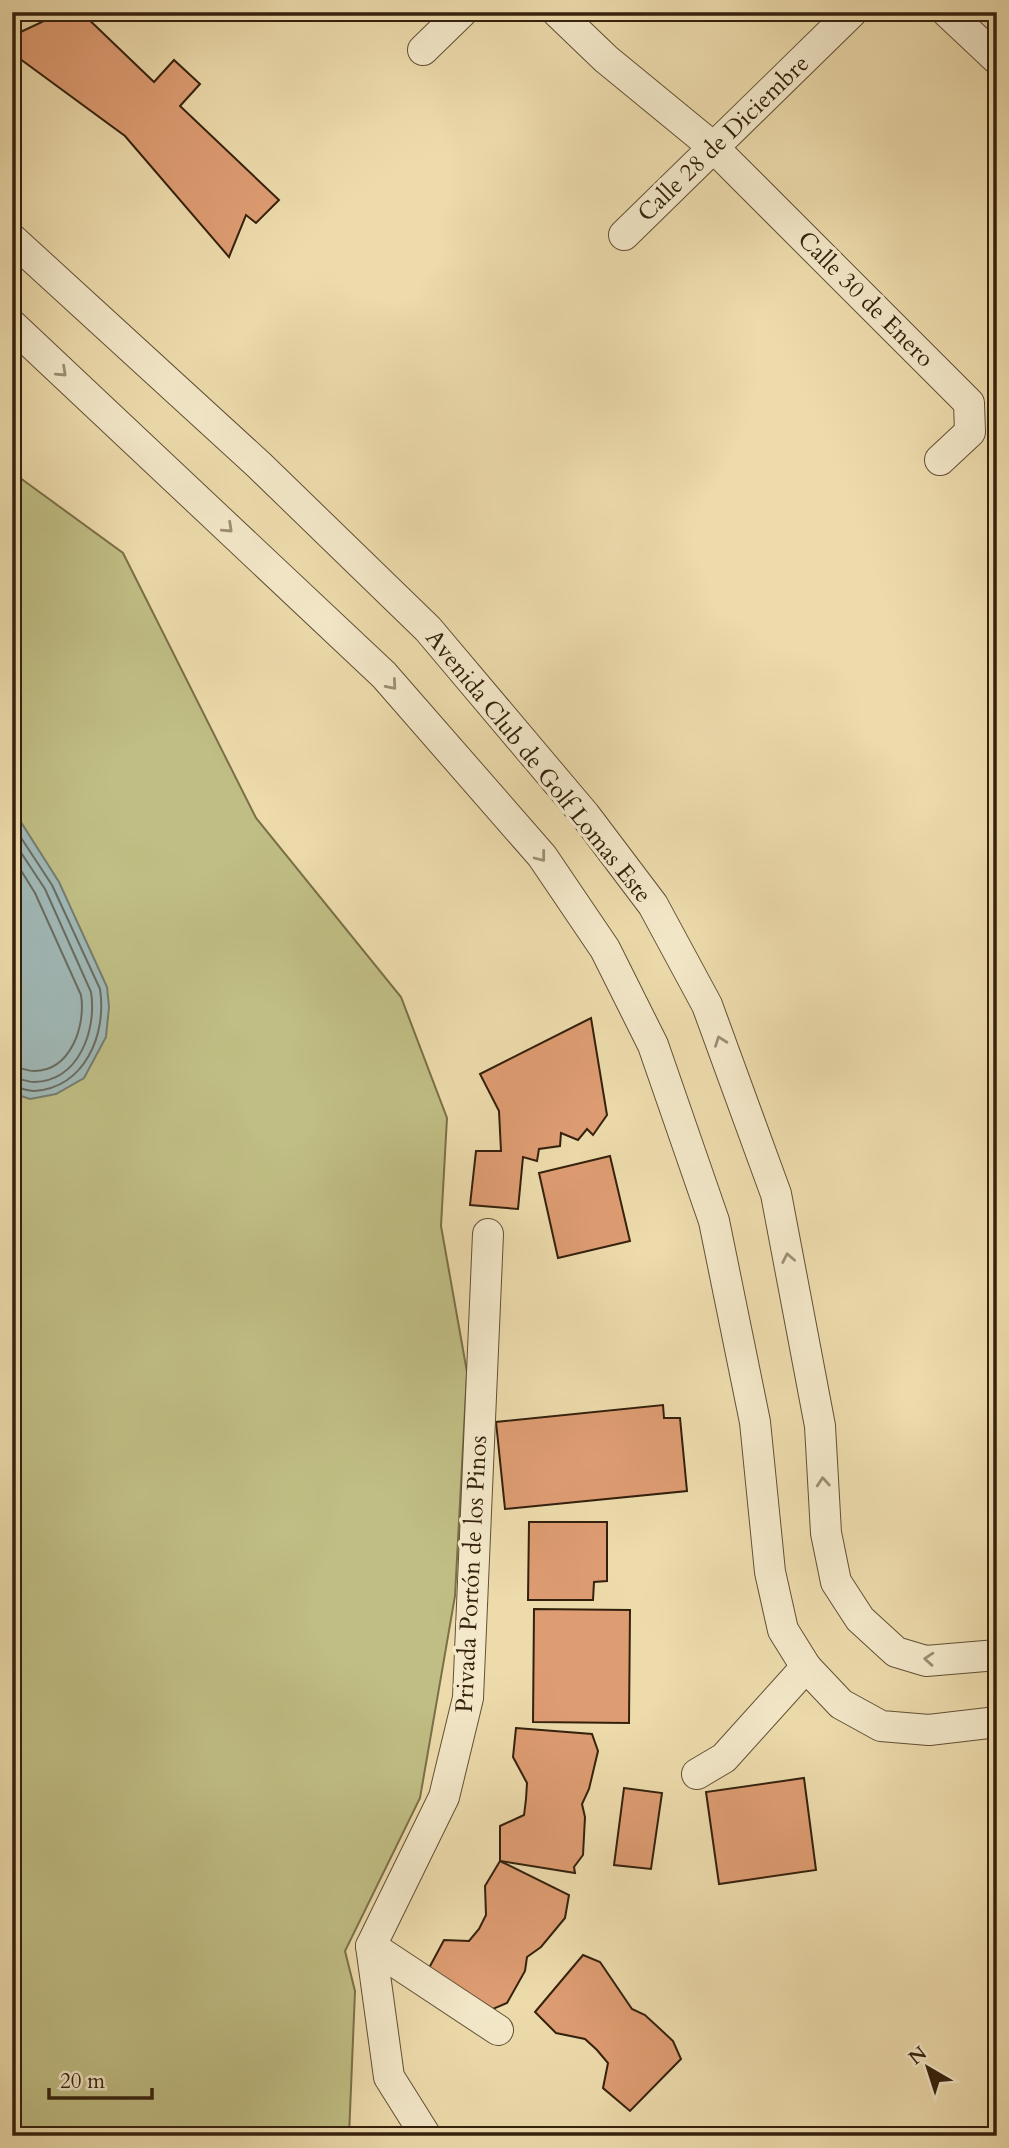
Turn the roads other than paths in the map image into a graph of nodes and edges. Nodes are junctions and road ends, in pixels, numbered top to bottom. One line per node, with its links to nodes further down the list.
1 (462, 12): 5 (street)
2 (557, 12): 7 (street, Calle 30 de Enero)
3 (852, 12): 7 (street, Calle 28 de Diciembre)
4 (947, 12): 6 (street)
5 (423, 50)
6 (997, 60)
7 (712, 146): 8 (street, Calle 28 de Diciembre); 11 (street, Calle 30 de Enero)
8 (624, 235)
9 (12, 239): 13 (street, Avenida Club de Golf Lomas Este, one-way to 9)
10 (12, 325): 14 (street, one-way to 14)
11 (940, 460)
12 (488, 1234): 17 (street, Privada Portón de los Pinos)
13 (997, 1655)
14 (806, 1667): 15 (street); 16 (street)
15 (997, 1721)
16 (697, 1774)
17 (371, 1946): 18 (street); 19 (street)
18 (498, 2030)
19 (426, 2136)

